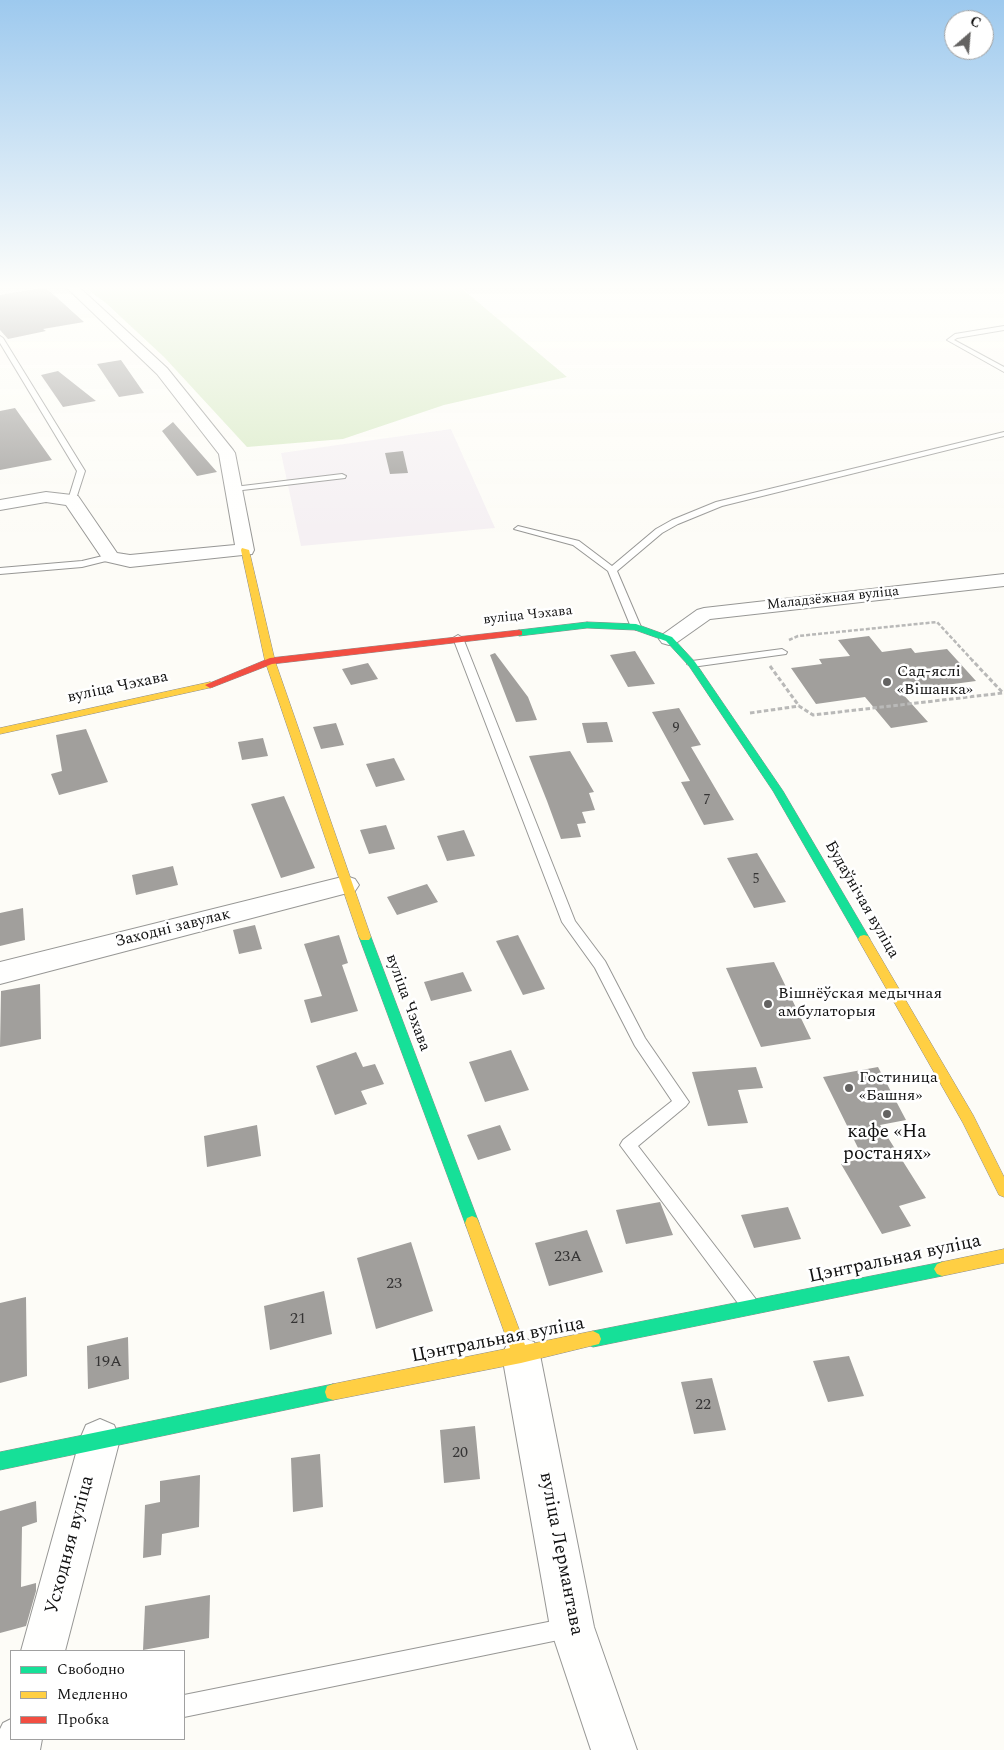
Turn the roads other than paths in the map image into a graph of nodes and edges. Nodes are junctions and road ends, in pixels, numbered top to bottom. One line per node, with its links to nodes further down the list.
1 (19, 369): 6 (lane)
2 (160, 369): 5 (street)
3 (1004, 434): 11 (lane)
4 (342, 476): 5 (lane)
5 (234, 489): 9 (street)
6 (72, 500): 7 (street); 10 (street)
7 (0, 505)
8 (518, 529): 11 (lane)
9 (245, 550): 10 (street); 18 (street, вуліца Чэхава)
10 (111, 557): 12 (lane)
11 (612, 570): 14 (lane)
12 (0, 571)
13 (1004, 580): 16 (street, Маладзёжная вуліца)
14 (636, 628): 15 (street, вуліца Чэхава); 16 (street, вуліца Чэхава)
15 (458, 638): 18 (street, вуліца Чэхава); 25 (lane)
16 (669, 638): 19 (street, Будаўнічая вуліца)
17 (782, 652): 19 (lane)
18 (270, 661): 20 (street, вуліца Чэхава); 21 (street, вуліца Чэхава)
19 (692, 664): 23 (street, Будаўнічая вуліца)
20 (0, 731)
21 (346, 885): 22 (street, Заходні завулак); 26 (street, вуліца Чэхава)
22 (0, 974)
23 (1004, 1190)
24 (1004, 1256): 25 (street, Цэнтральная вуліца)
25 (752, 1308): 26 (street, Цэнтральная вуліца)
26 (521, 1355): 27 (street, Цэнтральная вуліца); 29 (street, вуліца Лермантава)
27 (100, 1439): 28 (street, Цэнтральная вуліца); 30 (street, Усходняя вуліца)
28 (0, 1461)
29 (572, 1627): 31 (lane); 32 (street, вуліца Лермантава)
30 (43, 1650)
31 (185, 1706)
32 (614, 1750)

